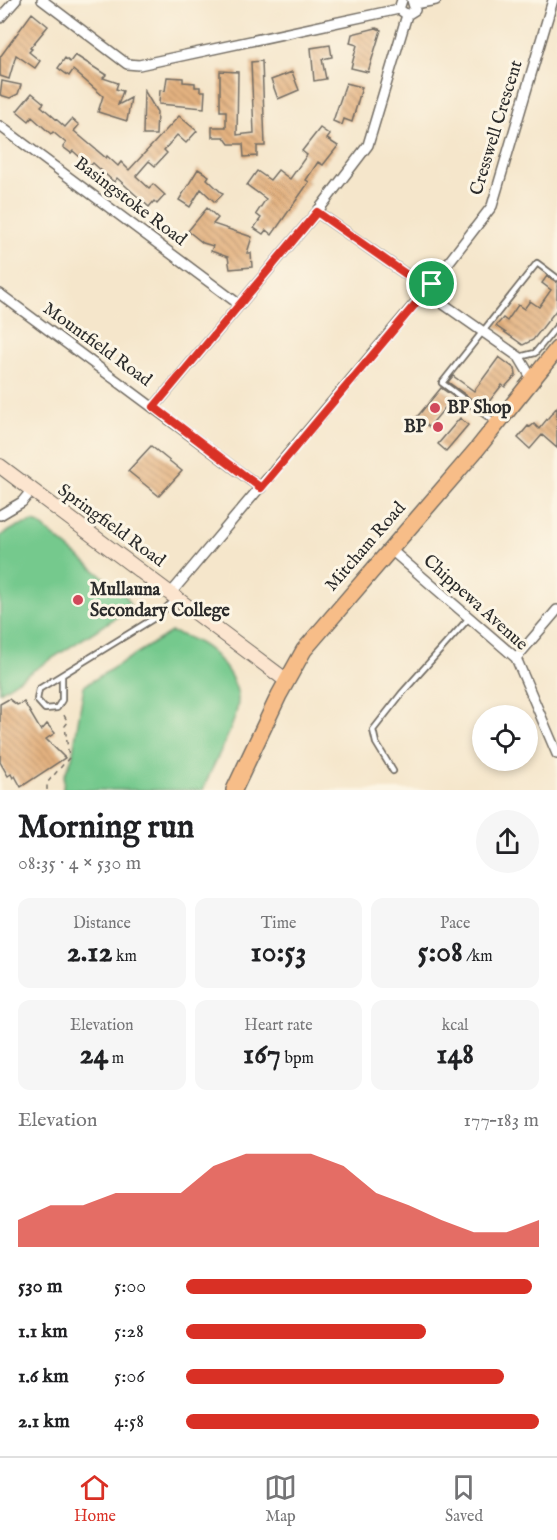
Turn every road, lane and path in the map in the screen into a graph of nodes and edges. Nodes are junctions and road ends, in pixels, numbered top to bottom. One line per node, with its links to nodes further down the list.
1 (16, 0): 8 (street)
2 (42, 0): 6 (street)
3 (436, 0): 5 (street)
4 (553, 0): 13 (street, Cresswell Crescent)
5 (414, 2): 7 (street)
6 (400, 4): 7 (street)
7 (407, 15): 10 (street)
8 (0, 18)
9 (0, 126): 16 (street, Basingstoke Road)
10 (317, 212): 12 (street); 16 (street)
11 (557, 278): 18 (lane)
12 (420, 284): 13 (street); 15 (street)
13 (432, 284): 15 (street)
14 (0, 294): 23 (street, Mountfield Road)
15 (427, 296): 18 (street); 26 (street)
16 (240, 305): 23 (street)
17 (557, 326): 21 (lane)
18 (482, 331): 20 (street); 24 (lane)
19 (557, 349): 21 (main road, Mitcham Road)
20 (519, 357): 21 (lane); 22 (street)
21 (541, 357): 22 (main road, Mitcham Road)
22 (532, 379): 24 (main road, Mitcham Road)
23 (154, 407): 26 (street, Mountfield Road)
24 (497, 423): 29 (main road, Mitcham Road)
25 (0, 466): 27 (main road, Springfield Road)
26 (261, 488): 30 (street)
27 (33, 490): 28 (street); 30 (main road, Springfield Road)
28 (0, 515)
29 (390, 549): 32 (street, Chippewa Avenue); 35 (main road, Mitcham Road)
30 (175, 595): 34 (lane); 35 (main road, Springfield Road)
31 (557, 610): 33 (street)
32 (469, 618): 33 (street, Chippewa Avenue); 38 (lane)
33 (516, 658): 37 (street, Chippewa Avenue)
34 (62, 675): 36 (lane); 36 (lane)
35 (287, 681): 40 (main road, Mitcham Road)
36 (58, 706): 39 (path)
37 (557, 754)
38 (393, 771)
39 (47, 790)
40 (234, 790)

